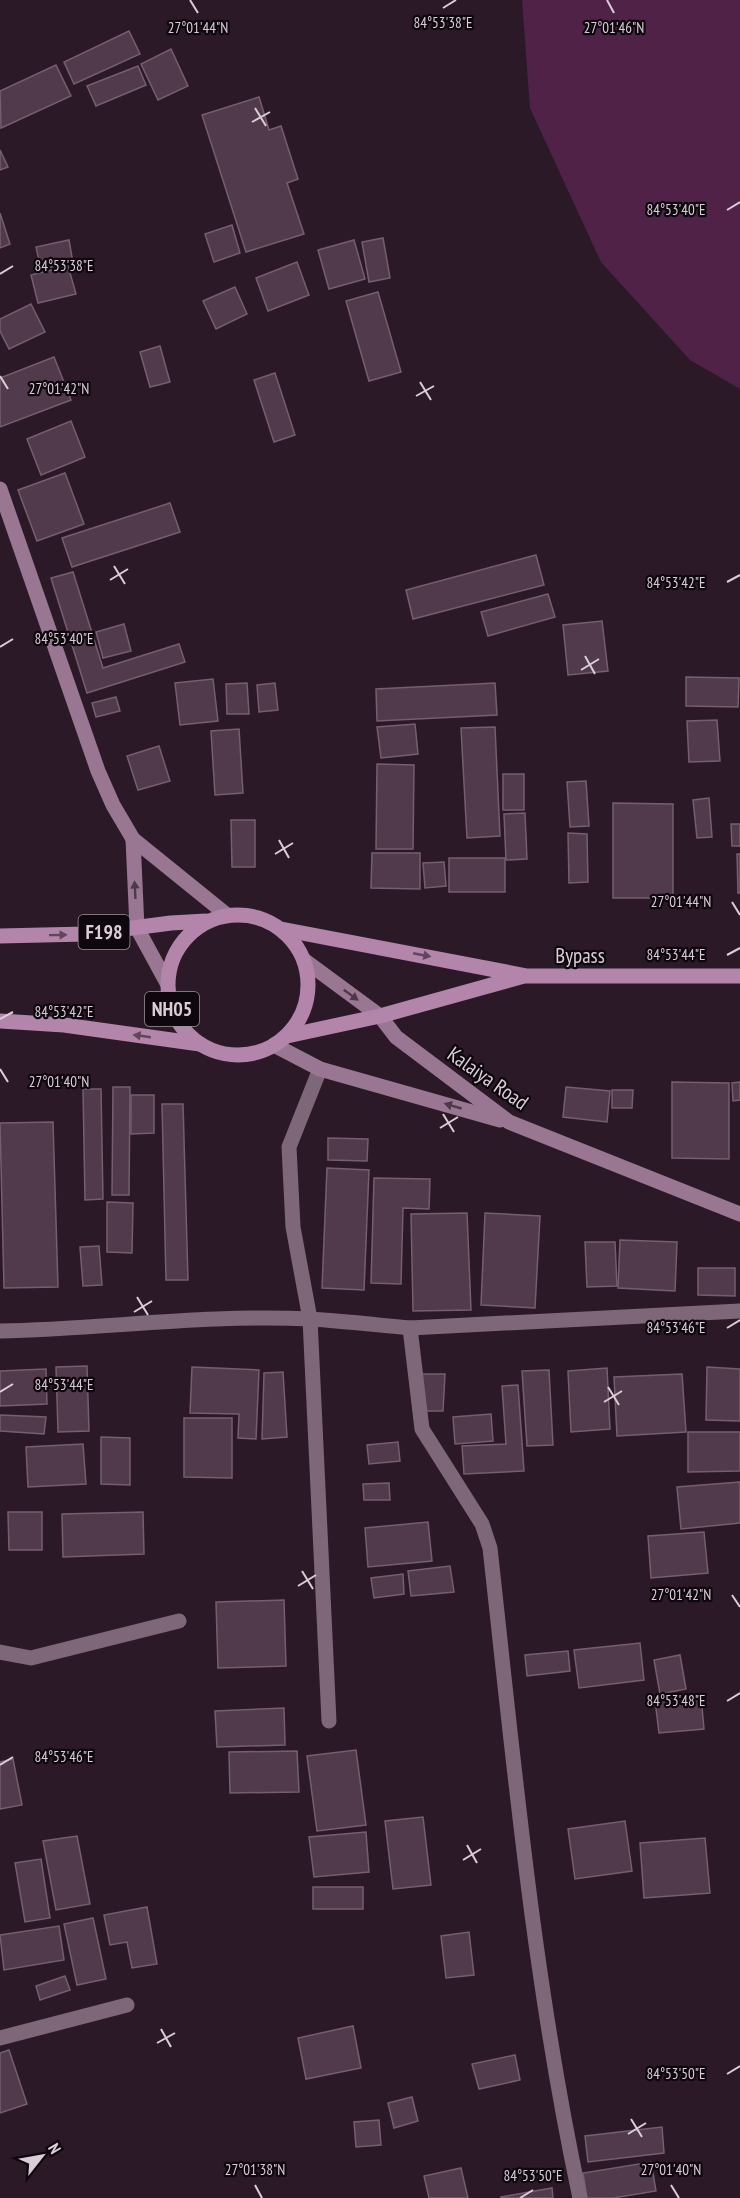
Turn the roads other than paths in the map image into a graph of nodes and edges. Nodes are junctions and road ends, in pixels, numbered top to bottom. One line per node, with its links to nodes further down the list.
1 (0, 489): 2 (main road, NH05)
2 (133, 839): 3 (main road, NH05); 5 (main road, NH05, one-way to 2)
3 (227, 915): 4 (main road, NH05); 6 (main road, NH05)
4 (207, 921): 5 (main road, F198); 11 (main road, NH05)
5 (137, 928): 7 (main road, F198, one-way to 5); 11 (main road, NH05)
6 (281, 929): 8 (main road, NH05); 9 (main road, one-way to 9)
7 (0, 936)
8 (304, 960): 12 (main road, Kalaiya Road / NH05, one-way to 12); 14 (main road, NH05)
9 (527, 976): 10 (main road, Bypass); 12 (main road)
10 (740, 976)
11 (167, 983): 15 (main road, NH05)
12 (380, 1016): 14 (main road); 17 (main road, Kalaiya Road / NH05)
13 (0, 1021): 15 (main road, one-way to 13)
14 (281, 1040): 15 (main road, NH05); 16 (main road, NH05)
15 (200, 1044)
16 (320, 1069): 17 (main road, NH05, one-way to 16); 20 (street)
17 (509, 1122): 18 (main road, Kalaiya Road / NH05)
18 (740, 1214)
19 (740, 1311): 21 (street)
20 (310, 1319): 21 (street); 22 (street); 25 (street)
21 (410, 1328): 28 (street)
22 (0, 1331)
23 (179, 1621): 24 (street)
24 (0, 1652)
25 (328, 1721)
26 (127, 2005): 27 (street)
27 (0, 2038)
28 (580, 2198)

